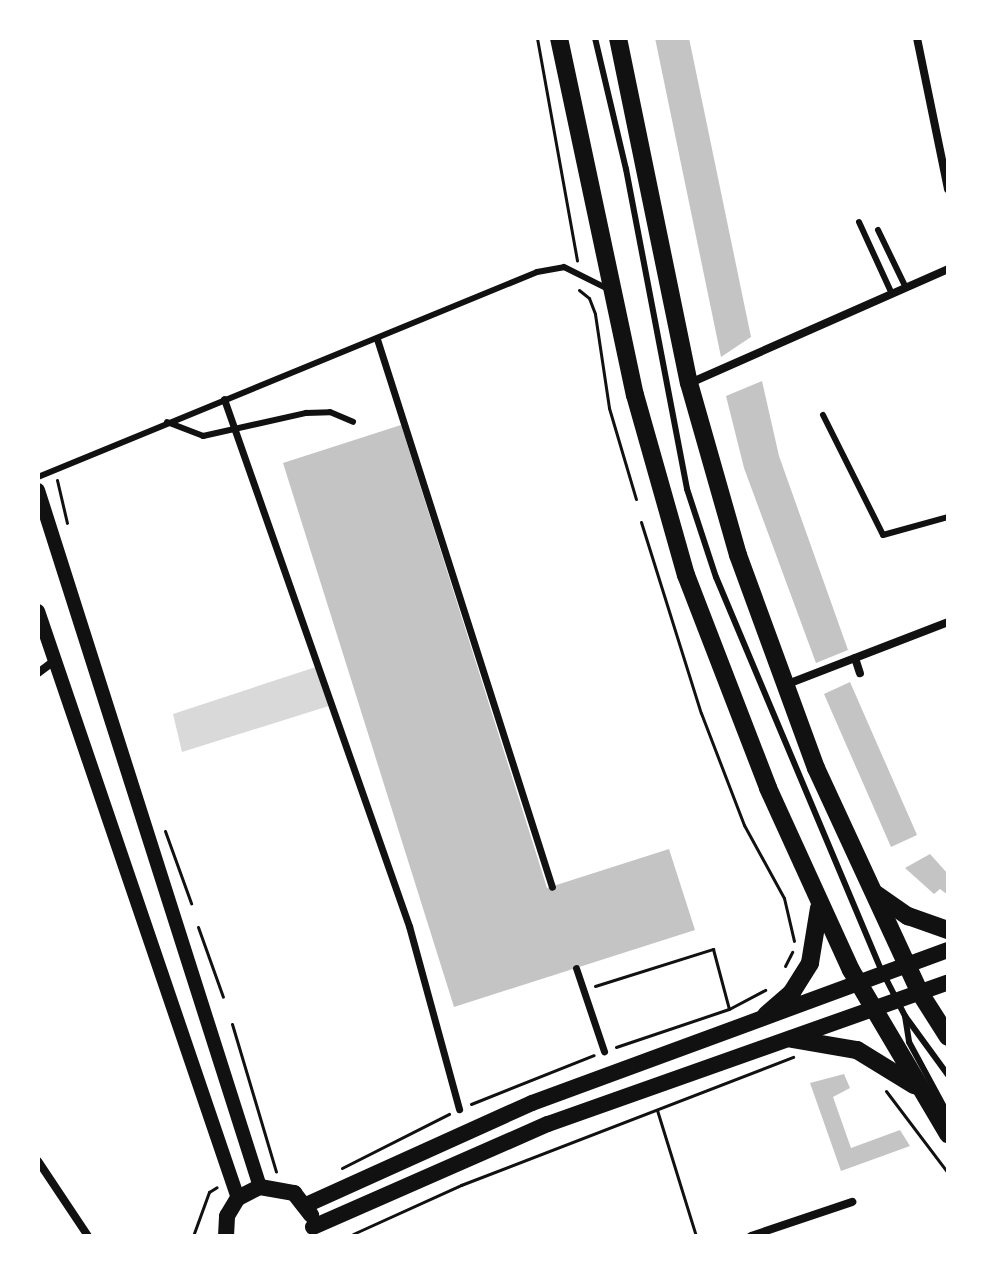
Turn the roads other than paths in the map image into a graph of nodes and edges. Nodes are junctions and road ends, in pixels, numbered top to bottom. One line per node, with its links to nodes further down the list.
1 (559, 38): 10 (main road)
2 (595, 38): 36 (lane)
3 (618, 38): 13 (main road)
4 (917, 38): 5 (street)
5 (948, 189)
6 (859, 222): 11 (lane)
7 (878, 230): 9 (lane)
8 (948, 269): 9 (street)
9 (906, 288): 11 (street)
10 (613, 292): 12 (lane); 31 (main road)
11 (892, 294): 13 (street)
12 (377, 339): 14 (lane); 29 (street)
13 (689, 383): 28 (main road)
14 (224, 399): 16 (lane); 18 (street)
15 (823, 415): 21 (lane)
16 (167, 422): 18 (lane); 19 (lane)
17 (353, 422): 18 (lane)
18 (237, 431): 49 (street)
19 (38, 477)
20 (38, 490): 53 (street)
21 (948, 517)
22 (38, 611): 25 (street)
23 (948, 622): 24 (street)
24 (855, 658): 27 (street); 28 (street)
25 (54, 661): 26 (street); 54 (street)
26 (38, 673)
27 (860, 673)
28 (785, 685): 30 (main road)
29 (552, 887)
30 (871, 889): 32 (main road); 34 (main road)
31 (818, 897): 37 (main road); 42 (main road)
32 (948, 930)
33 (948, 950): 34 (main road)
34 (906, 962): 36 (main road); 39 (main road)
35 (576, 968): 46 (street)
36 (882, 971): 37 (main road); 40 (lane)
37 (857, 980): 41 (main road); 42 (main road)
38 (948, 982): 39 (main road)
39 (920, 993): 40 (main road); 44 (main road)
40 (897, 1000): 41 (main road); 43 (lane)
41 (871, 1008): 45 (main road); 48 (main road)
42 (766, 1015): 56 (main road)
43 (905, 1016): 47 (lane); 50 (lane)
44 (948, 1037)
45 (792, 1039): 48 (main road); 57 (main road)
46 (604, 1051)
47 (948, 1075)
48 (924, 1094): 51 (main road)
49 (459, 1109)
50 (948, 1114)
51 (948, 1134)
52 (38, 1161): 58 (street)
53 (260, 1187): 54 (main road); 56 (main road)
54 (238, 1198): 59 (main road)
55 (852, 1202): 60 (street)
56 (306, 1205): 57 (main road)
57 (313, 1232)
58 (88, 1236)
59 (226, 1236)
60 (751, 1236)

